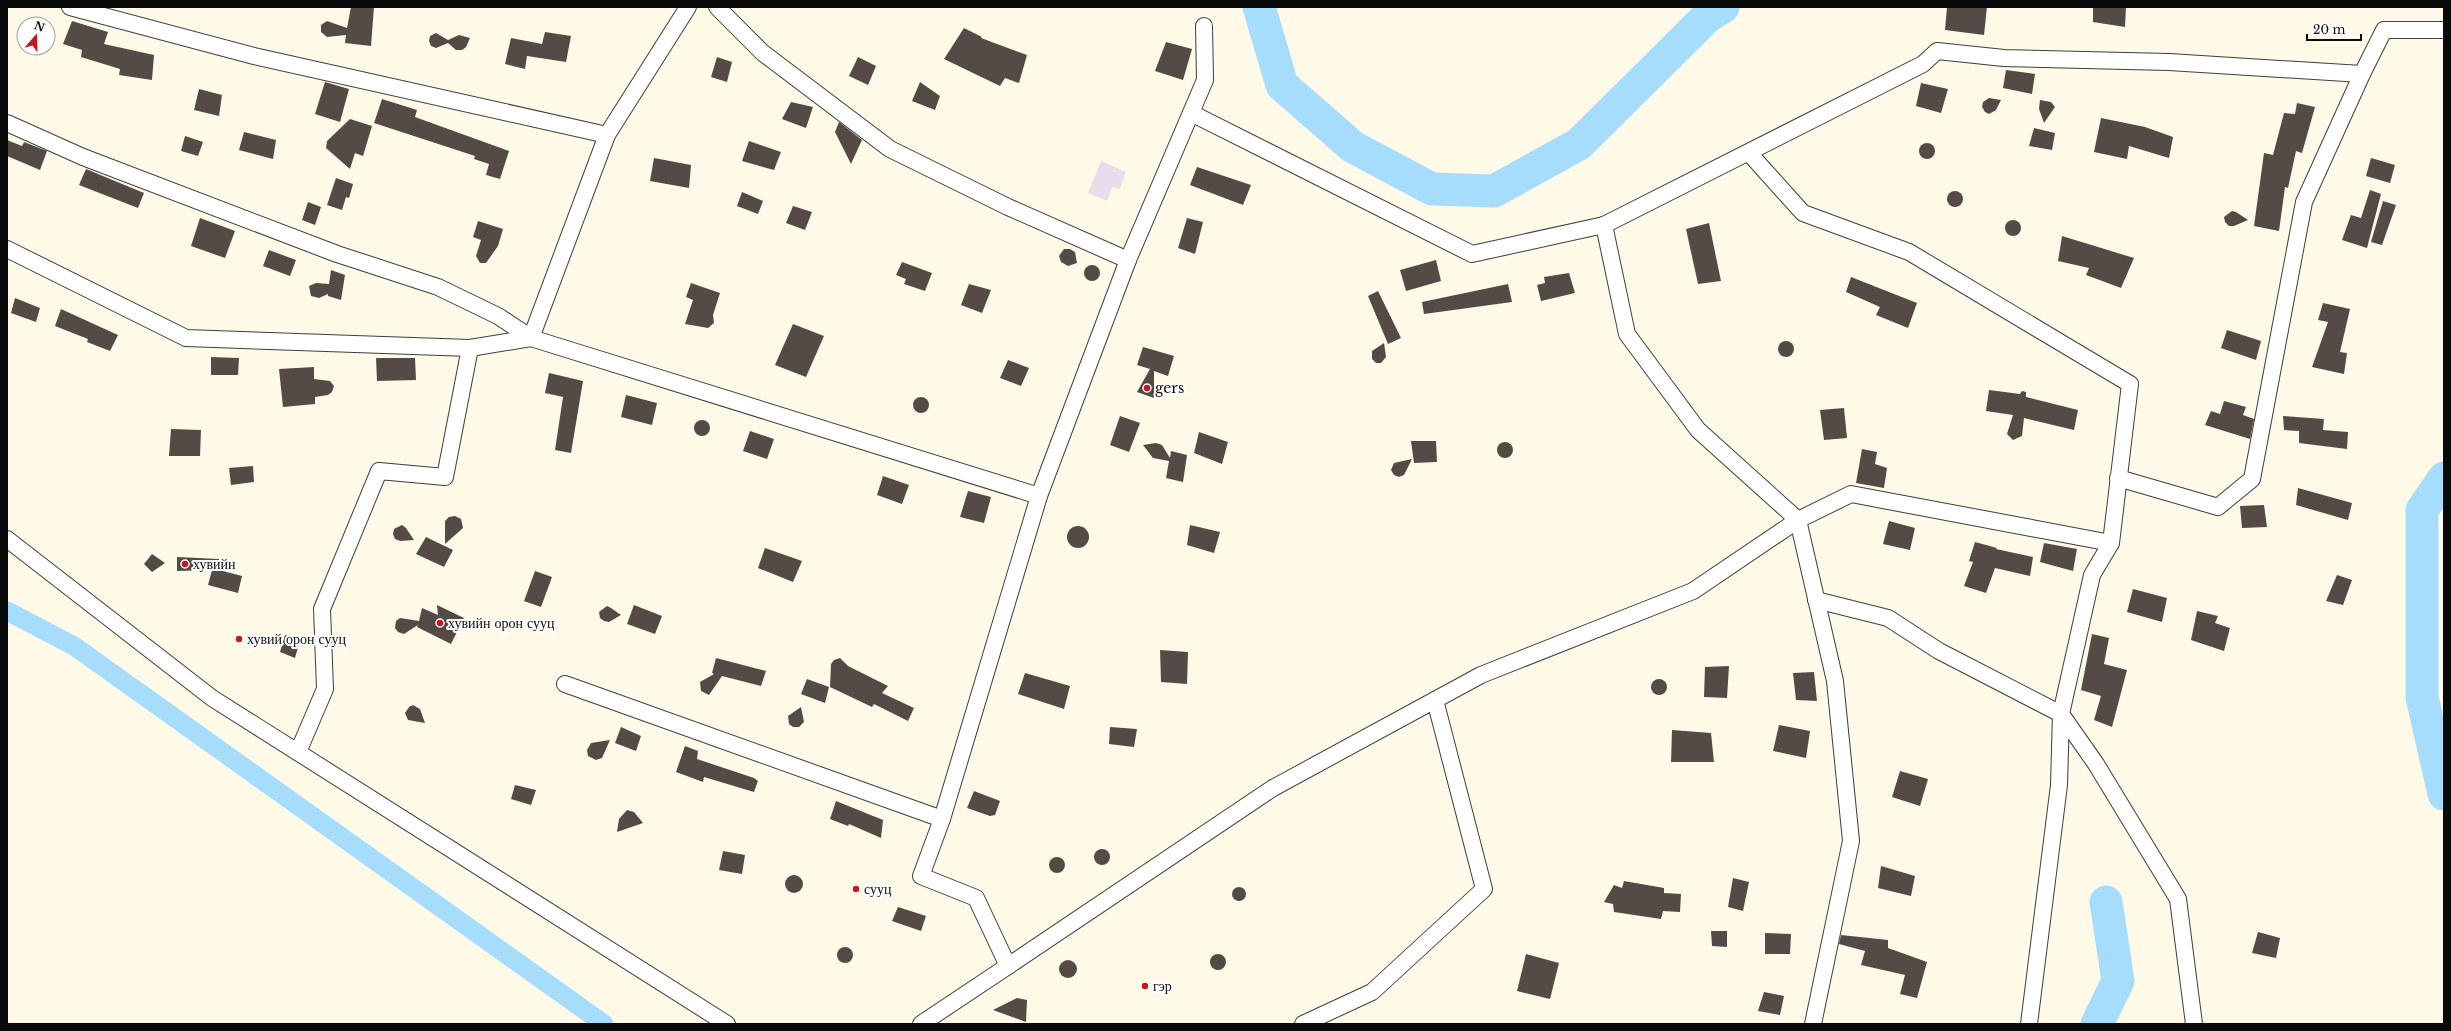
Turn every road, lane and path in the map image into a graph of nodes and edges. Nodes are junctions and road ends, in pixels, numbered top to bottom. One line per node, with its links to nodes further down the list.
1 (70, 7): 9 (street)
2 (688, 7): 9 (street)
3 (717, 7): 13 (street)
4 (1204, 26): 7 (street)
5 (2444, 30): 6 (street)
6 (2362, 74): 10 (street); 16 (street)
7 (1190, 113): 11 (street); 13 (street)
8 (7, 123): 14 (street)
9 (607, 135): 14 (street)
10 (1749, 153): 11 (street); 16 (street)
11 (1604, 226): 18 (street)
12 (7, 249): 15 (street)
13 (1128, 260): 17 (street)
14 (531, 338): 15 (street); 17 (street)
15 (470, 348): 25 (street)
16 (2118, 478): 20 (street)
17 (1039, 496): 26 (street)
18 (1798, 520): 20 (street); 21 (street); 23 (street)
19 (7, 539): 25 (street)
20 (2111, 543): 24 (street)
21 (1816, 600): 24 (street); 31 (street)
22 (565, 684): 26 (street)
23 (1435, 700): 27 (street); 30 (street)
24 (2061, 714): 32 (street); 33 (street)
25 (298, 752): 28 (street)
26 (942, 819): 27 (street)
27 (1008, 966): 29 (street)
28 (727, 1024)
29 (920, 1024)
30 (1304, 1024)
31 (1812, 1024)
32 (2029, 1024)
33 (2194, 1024)

